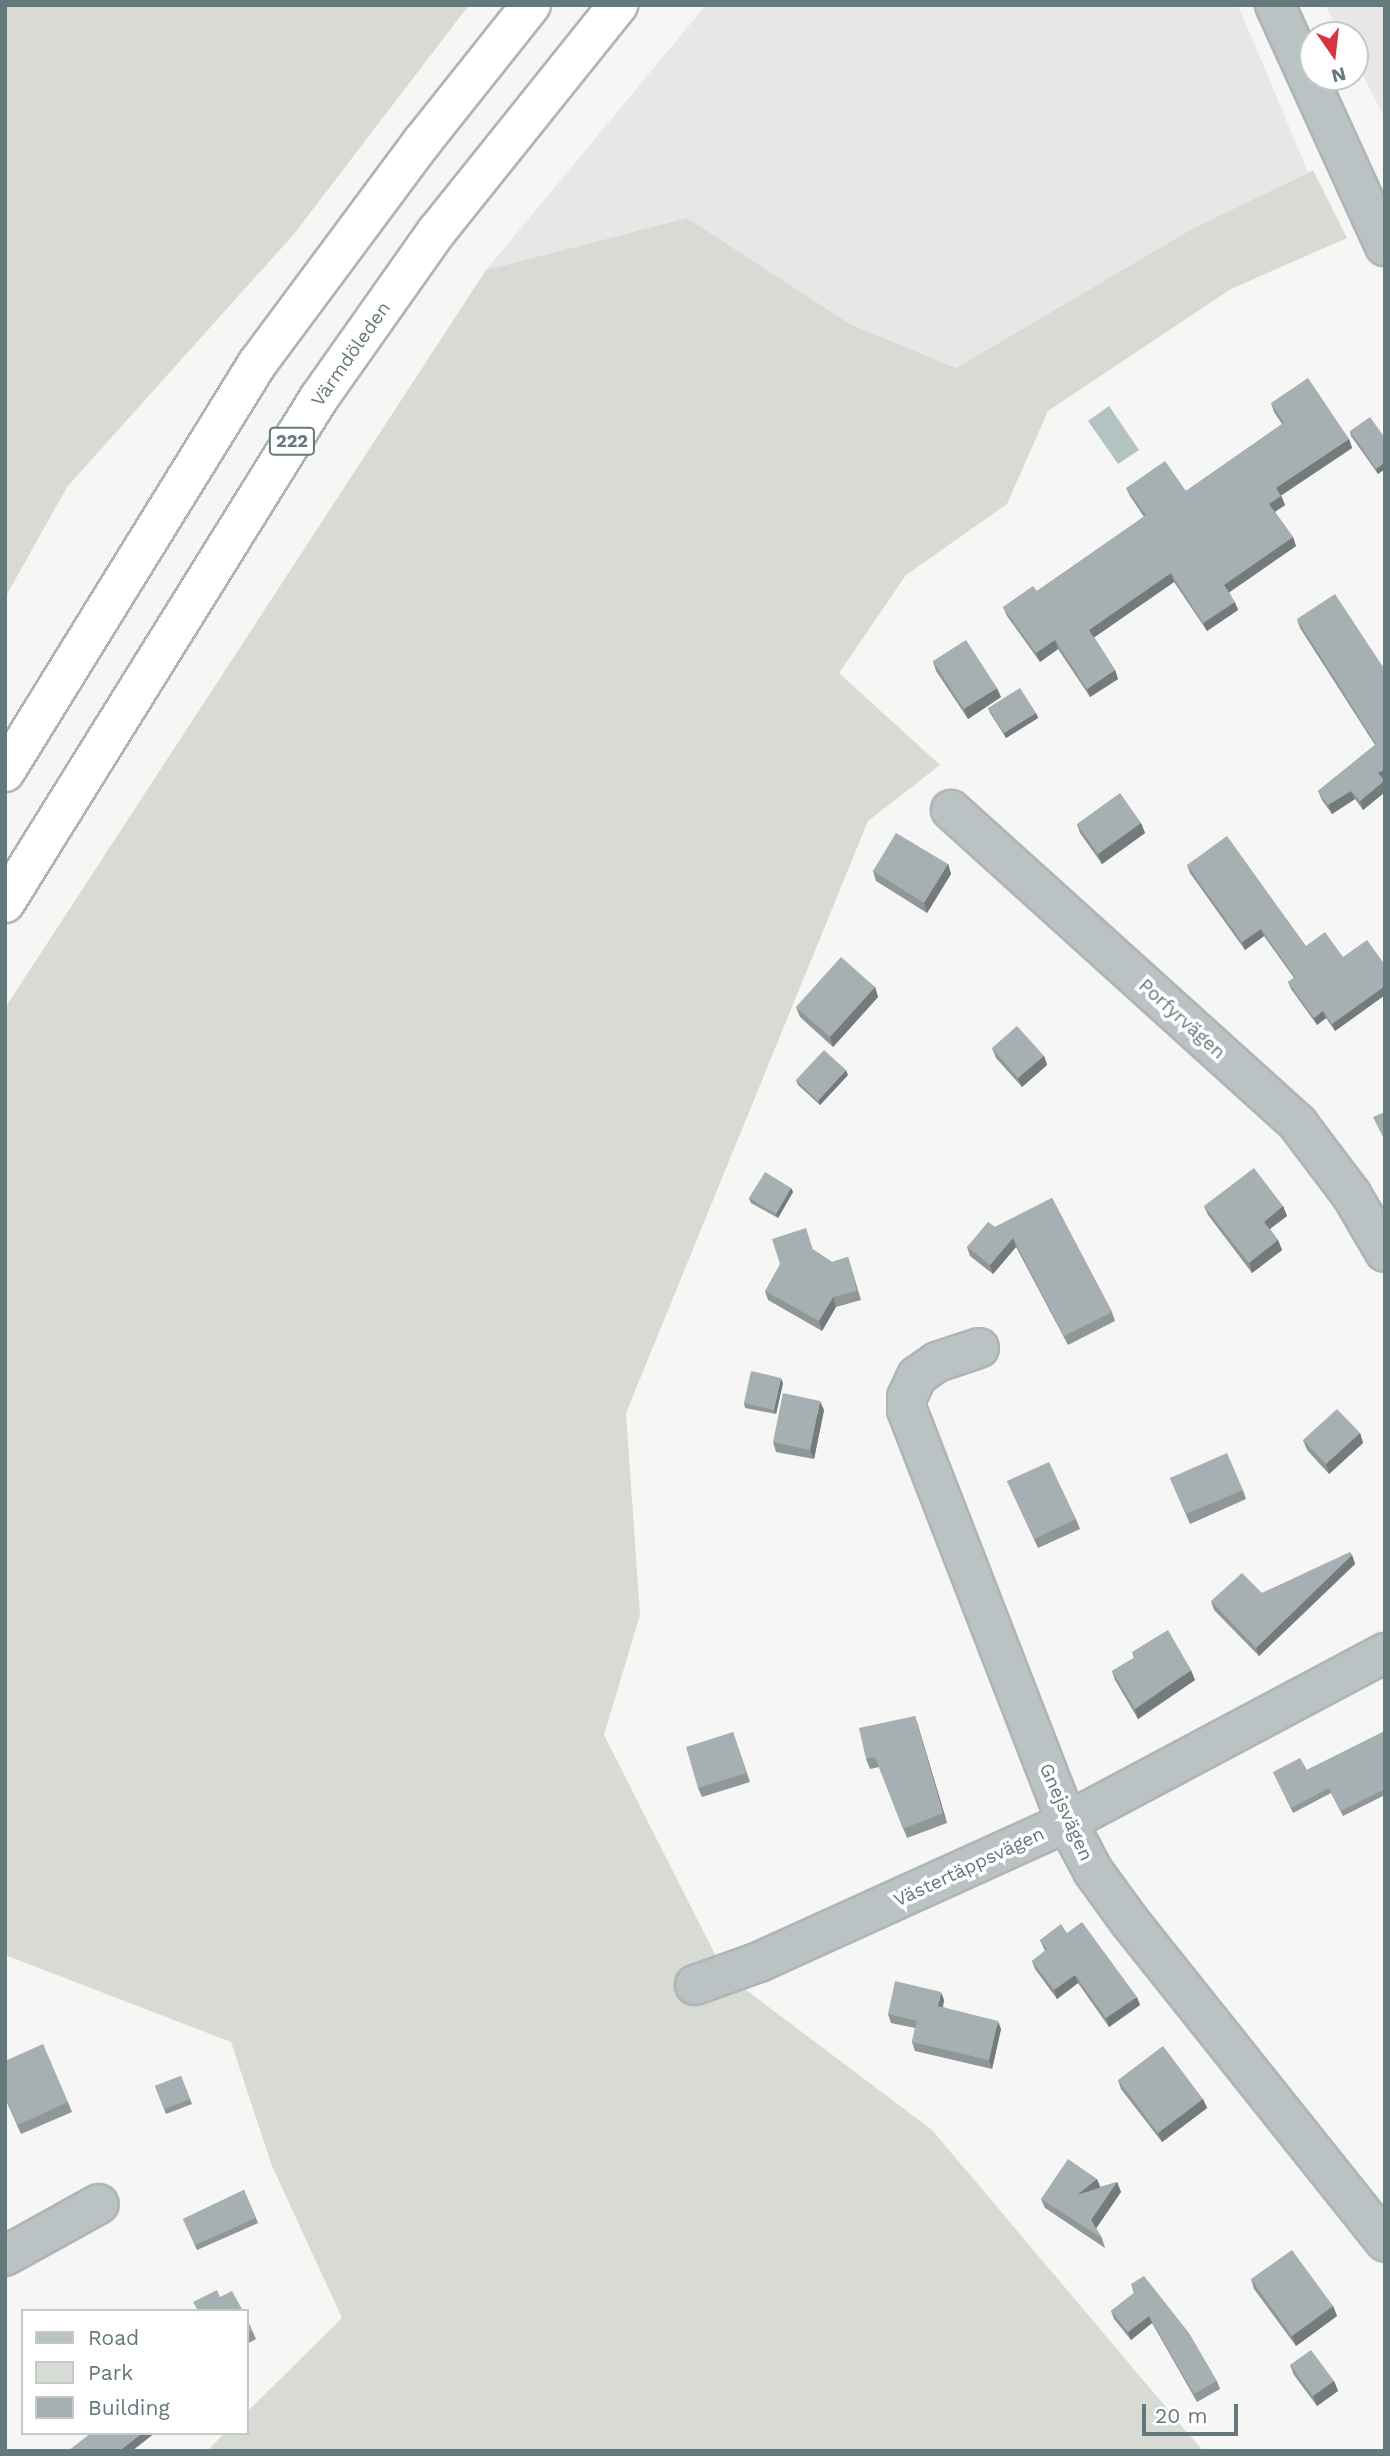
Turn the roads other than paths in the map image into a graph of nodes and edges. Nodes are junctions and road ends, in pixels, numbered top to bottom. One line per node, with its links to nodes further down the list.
1 (531, 5): 5 (highway)
2 (618, 5): 7 (highway, Värmdöleden / 222)
3 (1275, 5): 4 (street)
4 (1385, 246)
5 (5, 772)
6 (951, 810): 8 (street, Porfyrvägen)
7 (5, 903)
8 (1385, 1252)
9 (979, 1348): 11 (street, Gnejsvägen)
10 (1385, 1653): 11 (street, Västertäppsvägen)
11 (1067, 1822): 12 (street, Västertäppsvägen); 14 (street, Gnejsvägen)
12 (695, 1985)
13 (99, 2204): 15 (street)
14 (1385, 2242)
15 (5, 2256)

